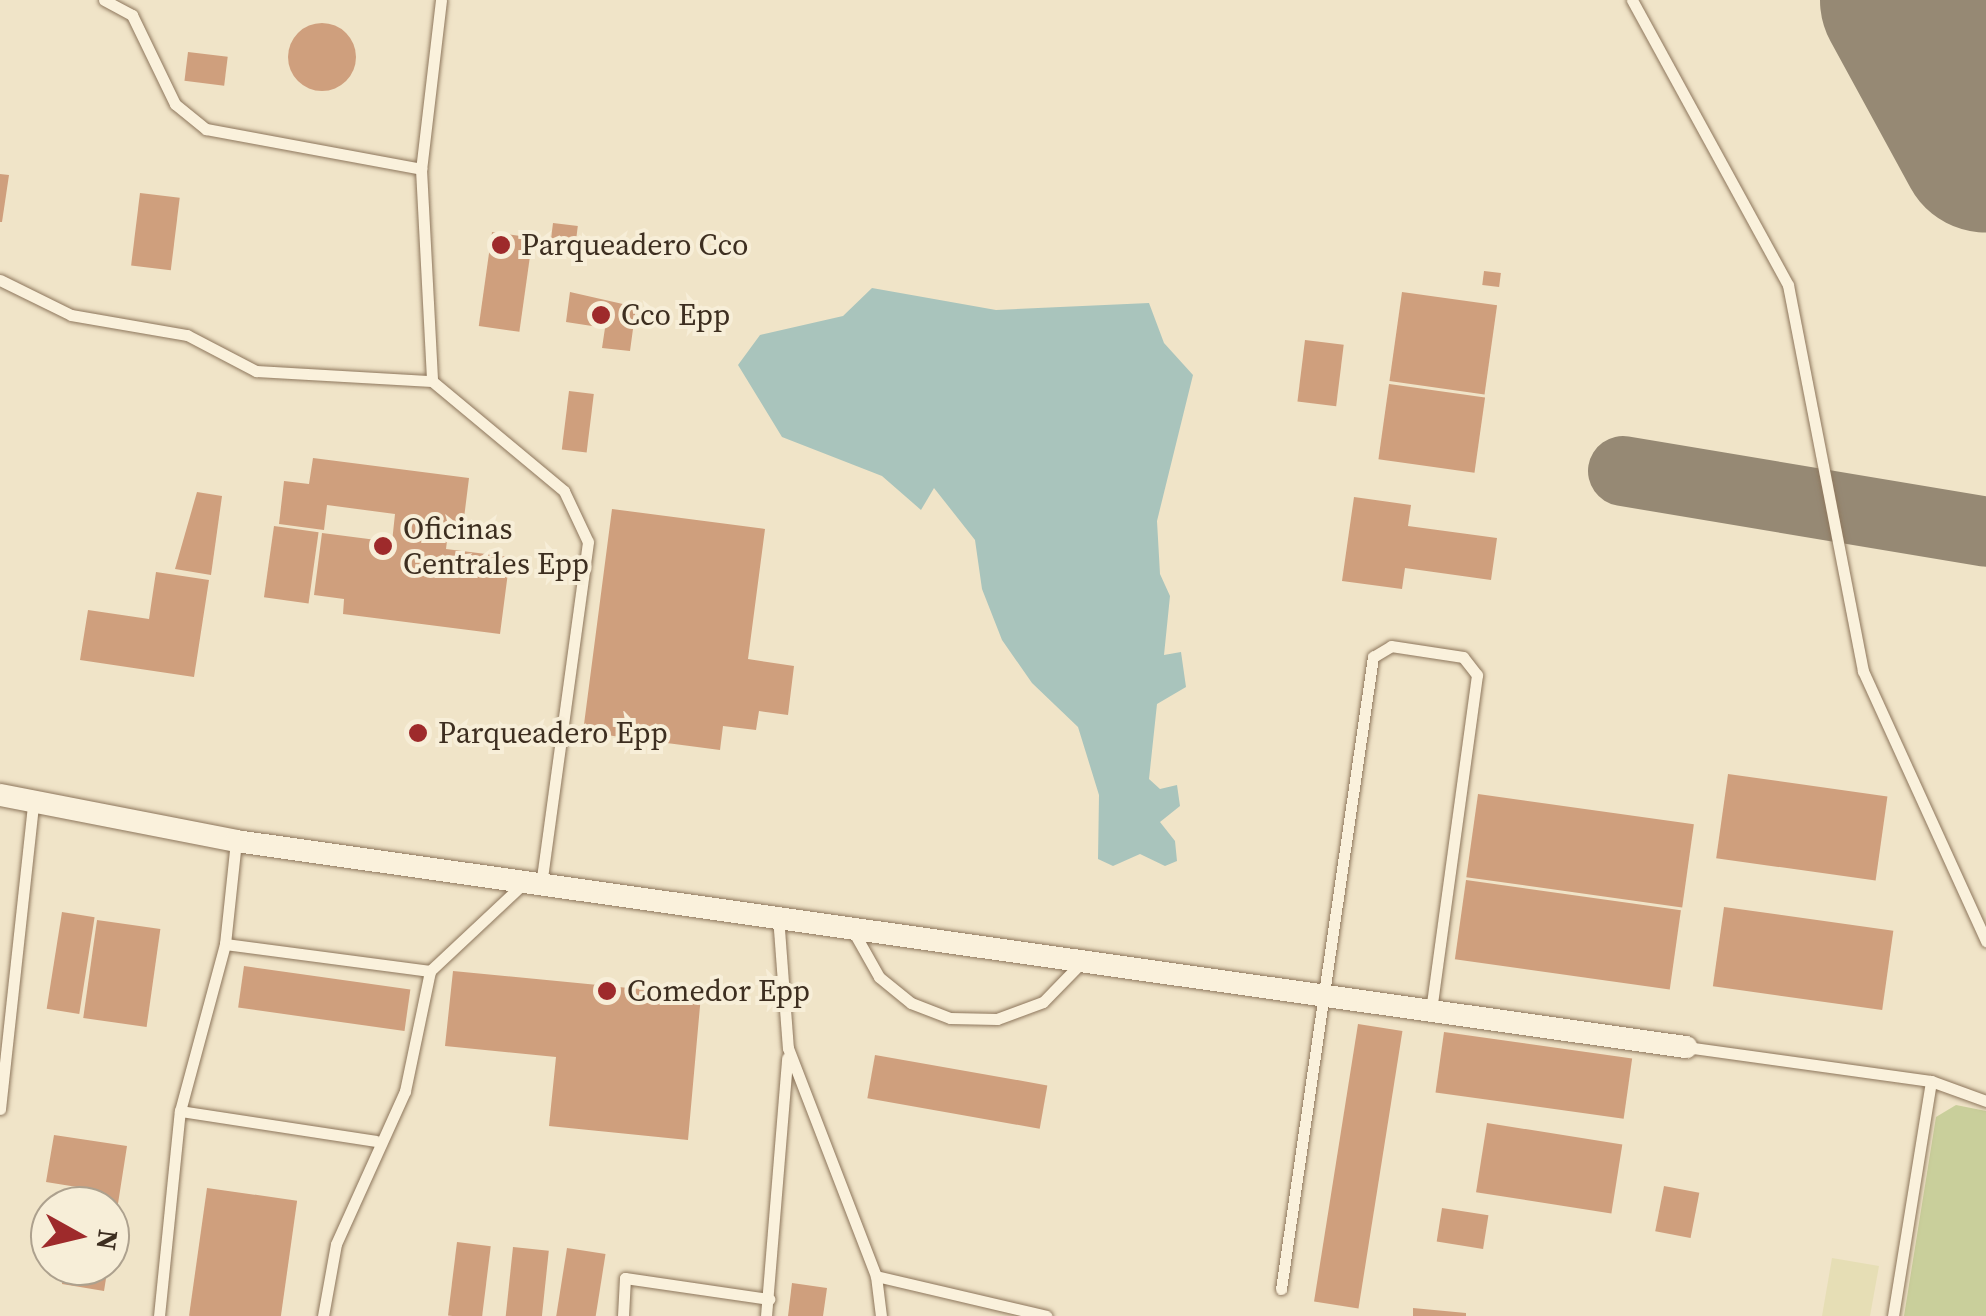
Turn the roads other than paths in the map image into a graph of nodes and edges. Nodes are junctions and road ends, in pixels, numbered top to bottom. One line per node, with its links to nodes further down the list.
1 (104, 0): 4 (lane)
2 (441, 0): 4 (lane)
3 (1632, 0): 13 (lane)
4 (421, 169): 6 (lane)
5 (0, 280): 6 (lane)
6 (432, 381): 10 (lane)
7 (0, 795): 8 (street)
8 (33, 803): 9 (street); 19 (lane)
9 (236, 841): 10 (street); 14 (lane)
10 (532, 884): 11 (street); 16 (lane)
11 (778, 916): 12 (street); 22 (lane)
12 (851, 925): 15 (street); 15 (lane)
13 (1986, 941)
14 (226, 944): 16 (lane); 26 (lane)
15 (1086, 958): 17 (street)
16 (430, 970): 27 (lane)
17 (1319, 993): 18 (street); 18 (lane); 29 (lane)
18 (1430, 1009): 21 (street)
19 (11, 1016): 20 (lane); 25 (lane)
20 (0, 1029)
21 (1686, 1047): 23 (lane)
22 (788, 1048): 28 (lane); 30 (lane)
23 (1931, 1080): 24 (lane); 37 (lane)
24 (1986, 1101)
25 (0, 1109)
26 (180, 1111): 27 (lane); 31 (lane)
27 (376, 1141): 32 (lane)
28 (876, 1276): 35 (lane); 36 (lane)
29 (1281, 1289)
30 (769, 1298): 33 (lane); 34 (lane)
31 (159, 1316)
32 (323, 1316)
33 (623, 1316)
34 (766, 1316)
35 (881, 1316)
36 (1046, 1316)
37 (1893, 1316)

